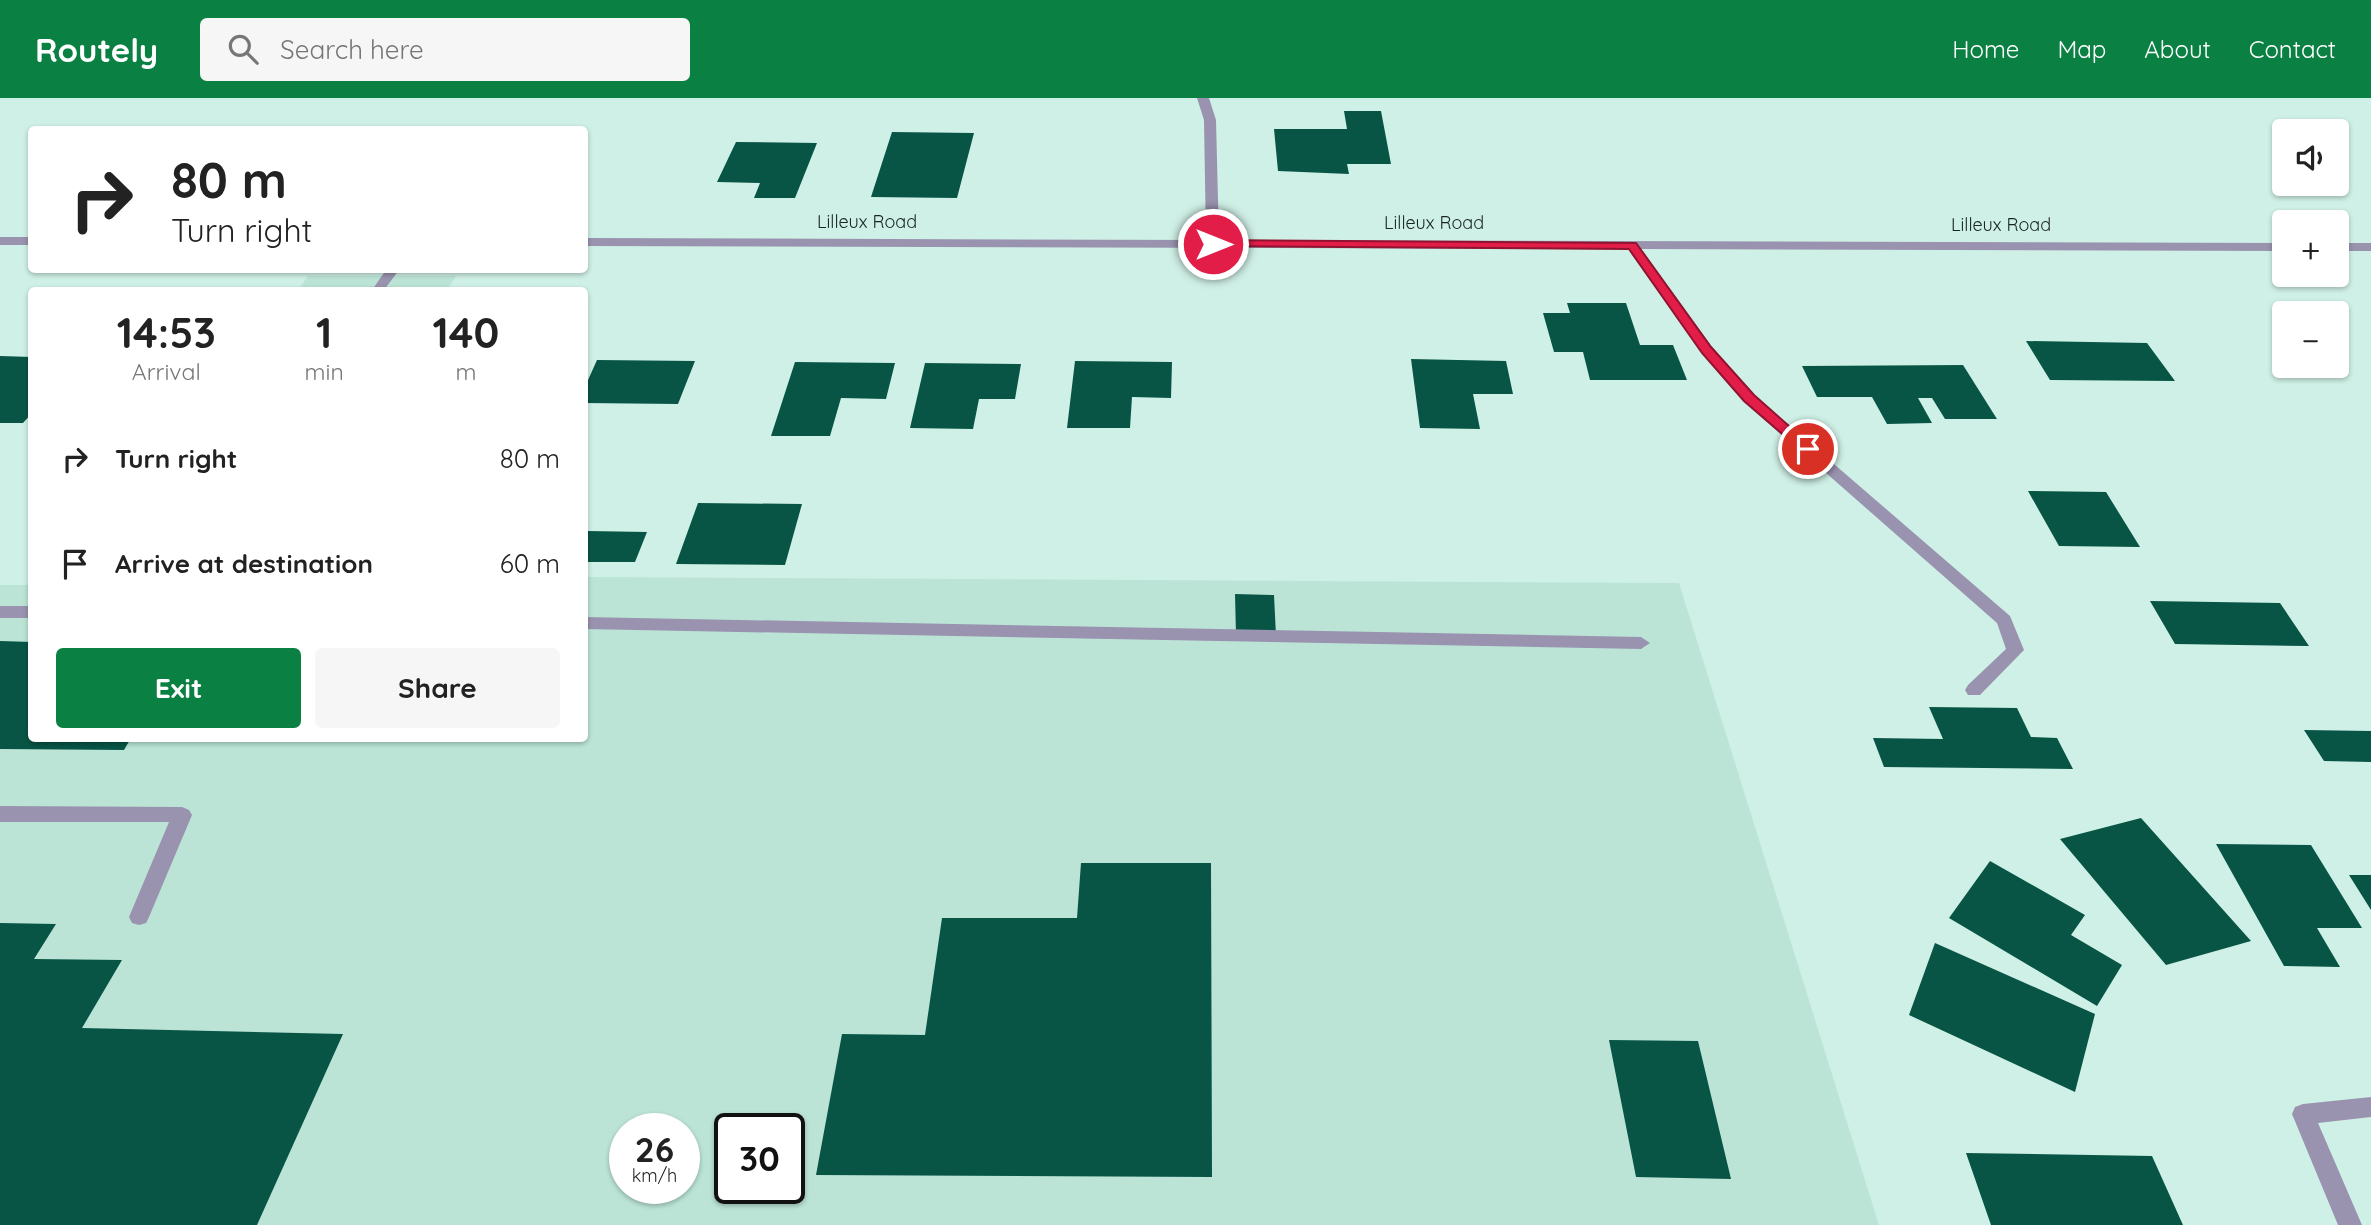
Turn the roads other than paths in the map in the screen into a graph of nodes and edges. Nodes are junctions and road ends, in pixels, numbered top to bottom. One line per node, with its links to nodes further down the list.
1 (1203, 98): 5 (street)
2 (0, 241): 3 (street)
3 (28, 241)
4 (588, 242): 5 (street, Lilleux Road)
5 (1213, 244): 6 (street, Lilleux Road)
6 (1632, 245): 7 (street, Lilleux Road); 14 (street)
7 (2272, 247)
8 (2349, 247): 9 (street)
9 (2371, 247)
10 (0, 612): 11 (street)
11 (28, 612)
12 (588, 622): 13 (street)
13 (1642, 643)
14 (1974, 690)
15 (0, 814): 16 (street)
16 (139, 917)
17 (2371, 1107): 18 (street)
18 (2350, 1225)

